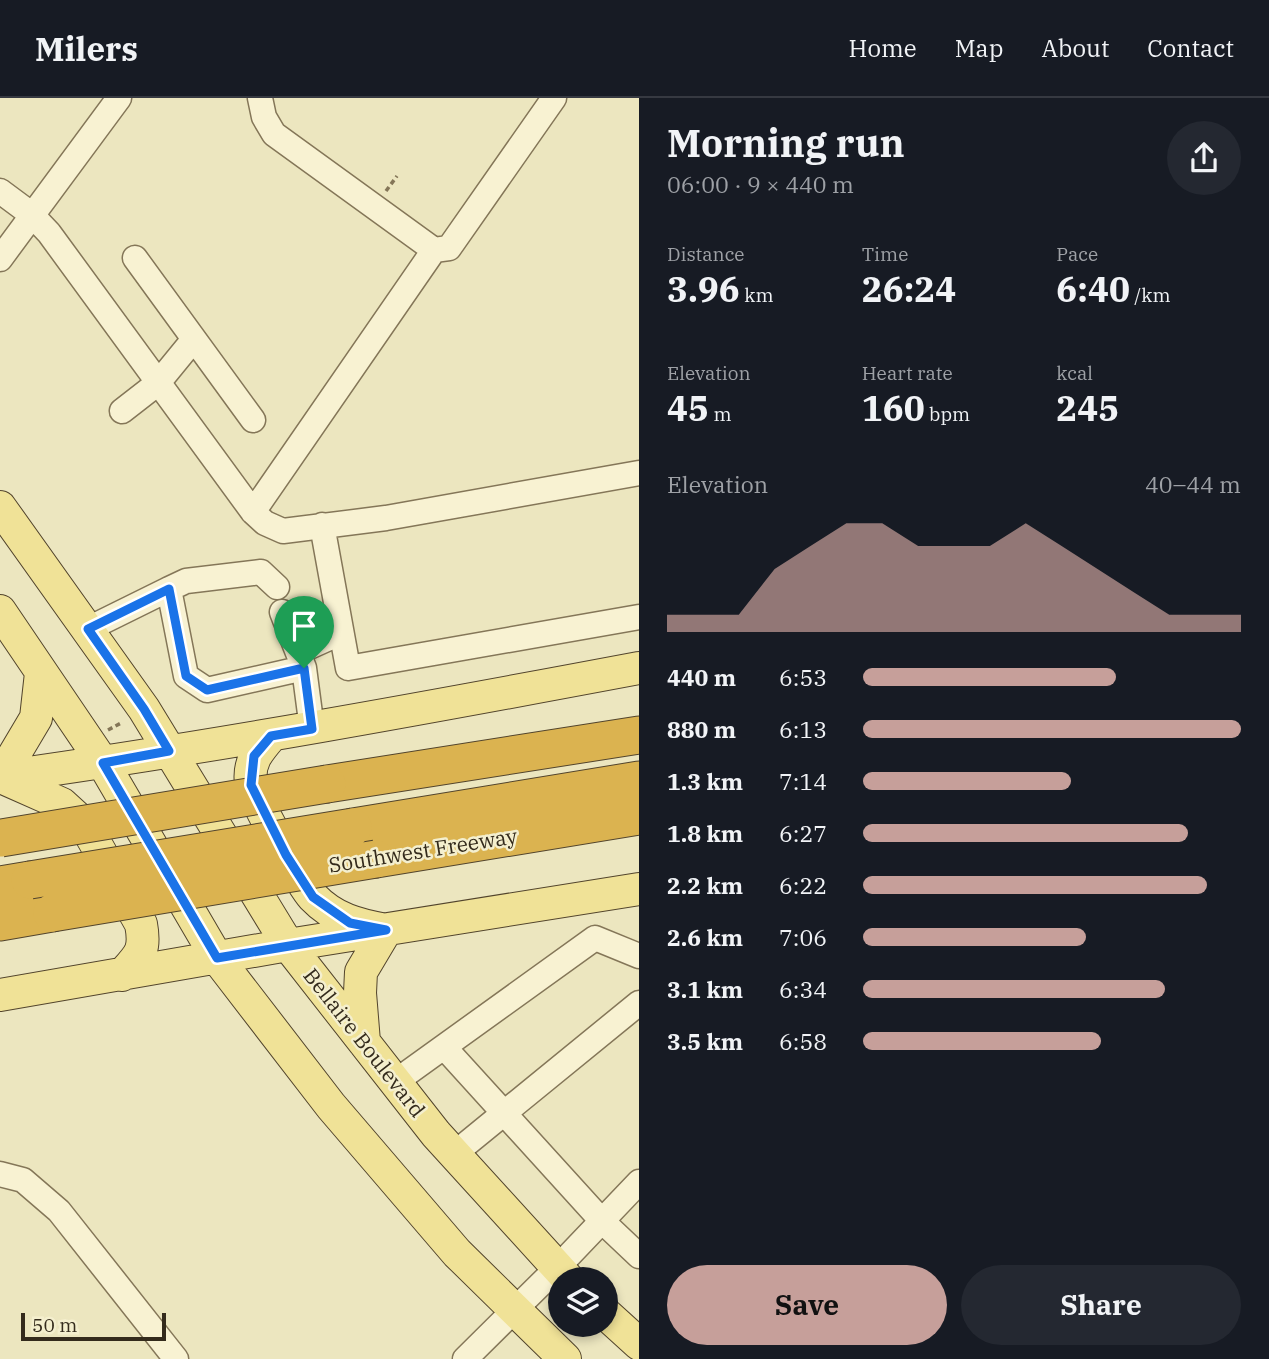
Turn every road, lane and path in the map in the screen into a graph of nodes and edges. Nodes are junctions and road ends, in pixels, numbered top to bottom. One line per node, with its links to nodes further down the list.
1 (119, 98): 5 (street)
2 (260, 98): 6 (street)
3 (554, 98): 6 (street)
4 (0, 191): 5 (street)
5 (31, 214): 8 (street); 10 (street)
6 (434, 250): 15 (street)
7 (135, 258): 9 (street)
8 (0, 259)
9 (194, 339): 10 (street); 12 (street)
10 (158, 383): 11 (street); 15 (street)
11 (122, 411)
12 (253, 420)
13 (639, 476): 16 (street)
14 (0, 507): 22 (main road, Bellaire Boulevard)
15 (253, 512): 16 (street)
16 (322, 525): 23 (street)
17 (277, 587): 18 (street)
18 (169, 589): 22 (street); 24 (street)
19 (0, 611): 26 (main road)
20 (282, 612): 24 (street)
21 (639, 617): 23 (street)
22 (88, 629): 32 (main road, Bellaire Boulevard)
23 (340, 633): 24 (street)
24 (301, 660): 28 (street)
25 (639, 668): 28 (main road)
26 (41, 673): 31 (main road); 33 (main road)
27 (125, 722): 31 (path)
28 (312, 729): 30 (main road)
29 (639, 735): 36 (highway, bridge)
30 (271, 736): 32 (main road); 40 (main road)
31 (103, 748): 32 (main road); 33 (main road); 43 (main road)
32 (169, 751): 41 (main road, Bellaire Boulevard)
33 (1, 777): 44 (main road)
34 (639, 780): 37 (highway, bridge)
35 (639, 816): 39 (highway, Southwest Freeway, bridge)
36 (0, 838)
37 (15, 883)
38 (639, 889): 40 (main road)
39 (0, 922)
40 (386, 930): 41 (main road); 47 (main road)
41 (288, 946): 43 (main road); 47 (main road, Bellaire Boulevard)
42 (639, 956): 48 (street)
43 (217, 958): 44 (main road); 59 (main road)
44 (121, 975): 45 (main road)
45 (0, 995)
46 (639, 1003): 50 (street)
47 (364, 1042): 49 (main road, Bellaire Boulevard)
48 (444, 1047): 49 (street); 50 (street)
49 (395, 1082): 51 (main road, Bellaire Boulevard)
50 (505, 1112): 51 (street); 54 (street)
51 (454, 1154): 56 (main road, Bellaire Boulevard)
52 (0, 1174): 62 (street)
53 (639, 1182): 54 (street)
54 (602, 1221): 55 (street); 57 (street)
55 (639, 1256)
56 (556, 1267)
57 (567, 1267)
58 (548, 1285): 59 (street)
59 (515, 1310): 63 (street); 64 (main road)
60 (618, 1325): 61 (main road)
61 (639, 1344)
62 (176, 1359)
63 (465, 1359)
64 (565, 1359)

